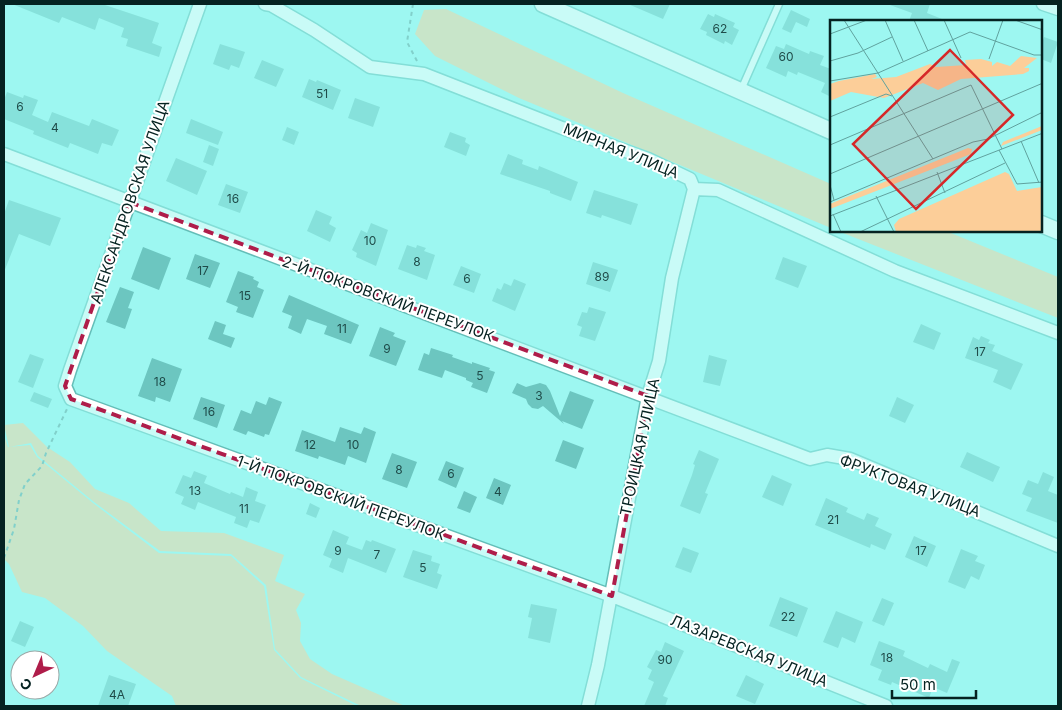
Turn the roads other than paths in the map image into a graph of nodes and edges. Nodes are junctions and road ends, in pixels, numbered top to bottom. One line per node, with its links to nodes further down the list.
1 (200, 4): 11 (street, АЛЕКСАНДРОВСКАЯ УЛИЦА)
2 (265, 4): 10 (street, МИРНАЯ УЛИЦА)
3 (543, 4): 7 (street)
4 (779, 4): 7 (lane)
5 (1043, 4): 6 (street)
6 (1058, 9)
7 (741, 91): 8 (street)
8 (830, 131)
9 (4, 154): 11 (street, 2-Й ПОКРОВСКИЙ ПЕРЕУЛОК)
10 (694, 189): 14 (street, МИРНАЯ УЛИЦА); 15 (street, ТРОИЦКАЯ УЛИЦА)
11 (129, 202): 15 (street, 2-Й ПОКРОВСКИЙ ПЕРЕУЛОК); 16 (street, АЛЕКСАНДРОВСКАЯ УЛИЦА)
12 (1042, 224): 13 (street)
13 (1058, 231)
14 (1058, 333)
15 (648, 396): 17 (street, ФРУКТОВАЯ УЛИЦА); 18 (street, ТРОИЦКАЯ УЛИЦА)
16 (71, 399): 18 (street, 1-Й ПОКРОВСКИЙ ПЕРЕУЛОК)
17 (1058, 546)
18 (612, 596): 19 (street, ТРОИЦКАЯ УЛИЦА); 20 (street, ЛАЗАРЕВСКАЯ УЛИЦА)
19 (588, 706)
20 (886, 706)

